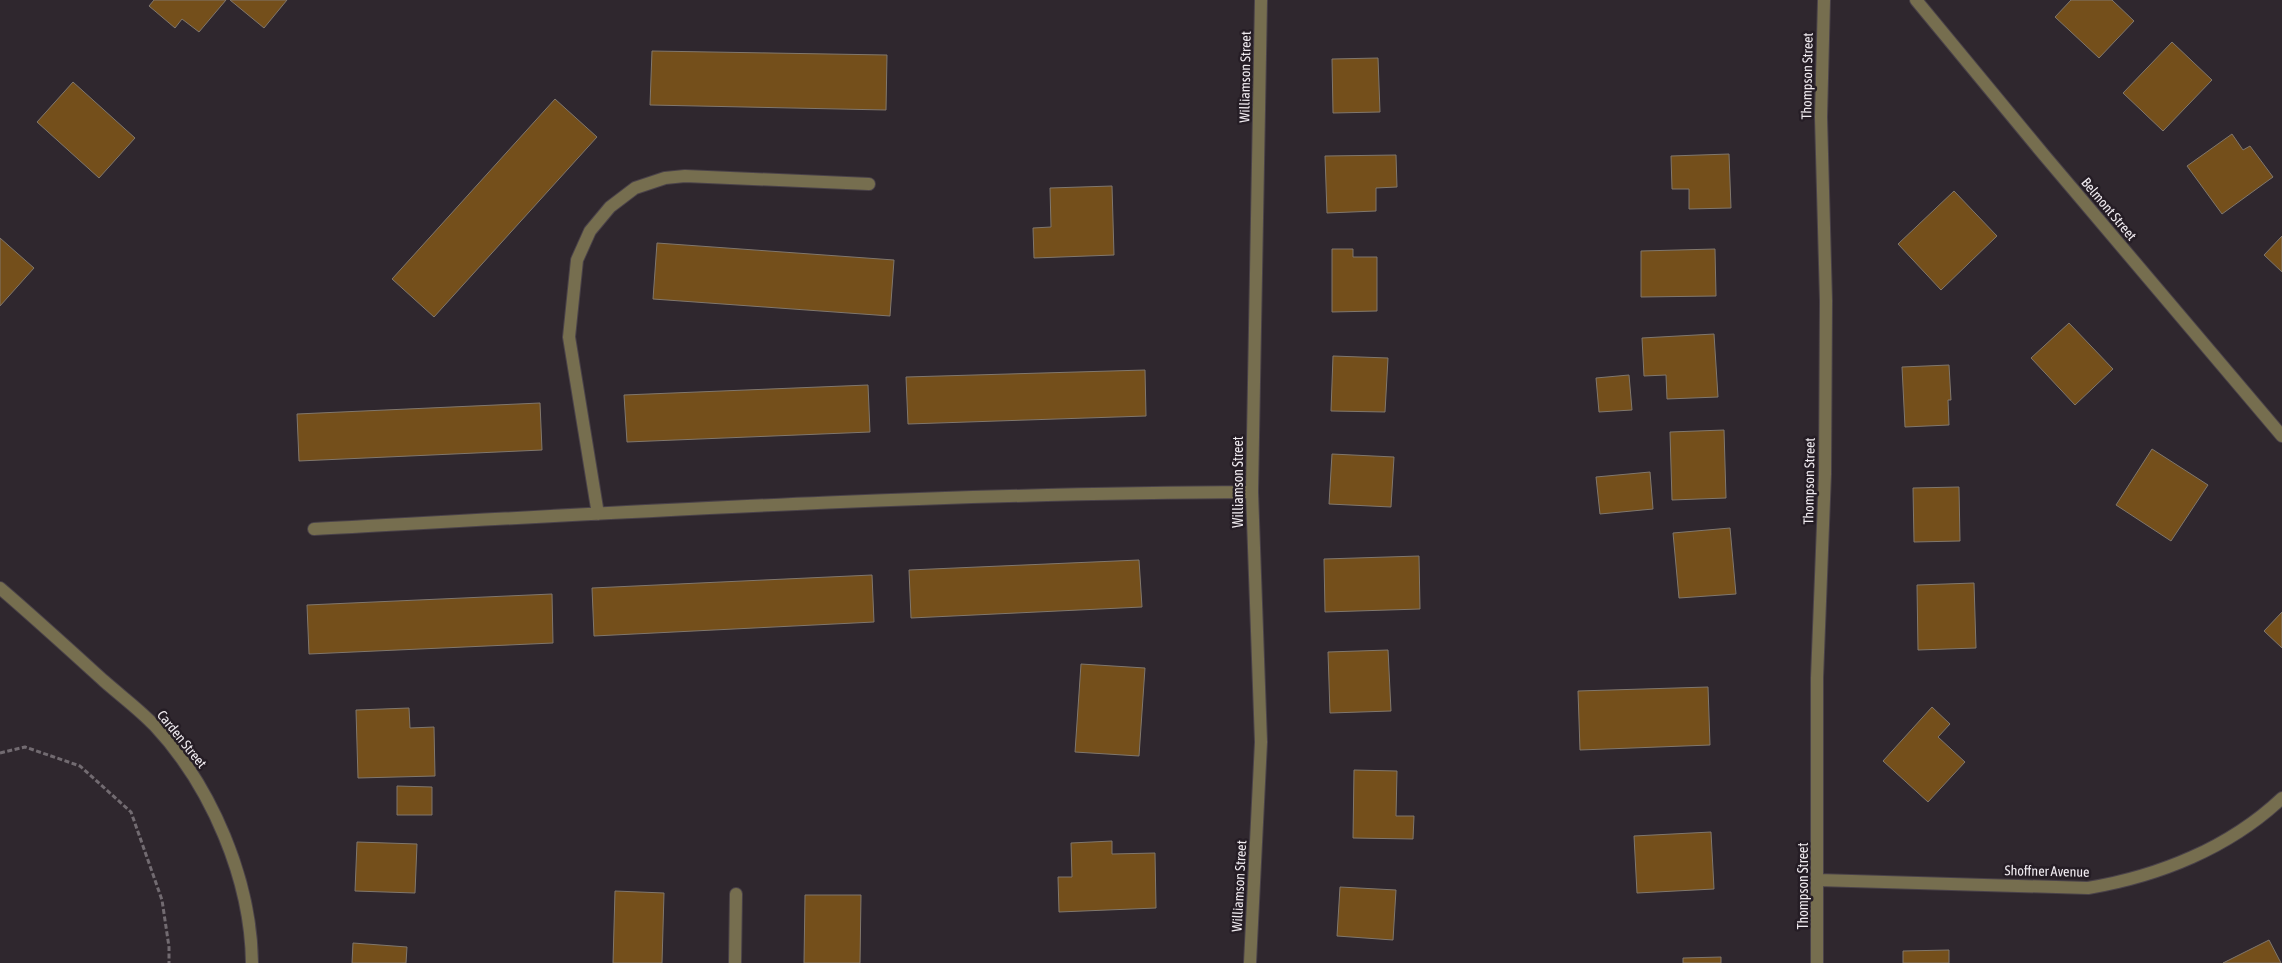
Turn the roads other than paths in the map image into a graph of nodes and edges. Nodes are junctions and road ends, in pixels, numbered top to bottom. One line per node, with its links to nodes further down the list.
1 (1261, 0): 6 (street, Williamson Street)
2 (1824, 0): 11 (street, Thompson Street)
3 (1916, 0): 5 (street, Belmont Street)
4 (870, 184): 7 (street)
5 (2282, 436)
6 (1252, 492): 7 (street); 15 (street, Williamson Street)
7 (598, 514): 8 (street)
8 (314, 529)
9 (0, 588): 13 (street, Carden Street)
10 (2282, 798): 11 (street, Shoffner Avenue)
11 (1818, 880): 16 (street, Thompson Street)
12 (736, 894): 14 (street)
13 (252, 963)
14 (735, 963)
15 (1250, 963)
16 (1817, 963)

